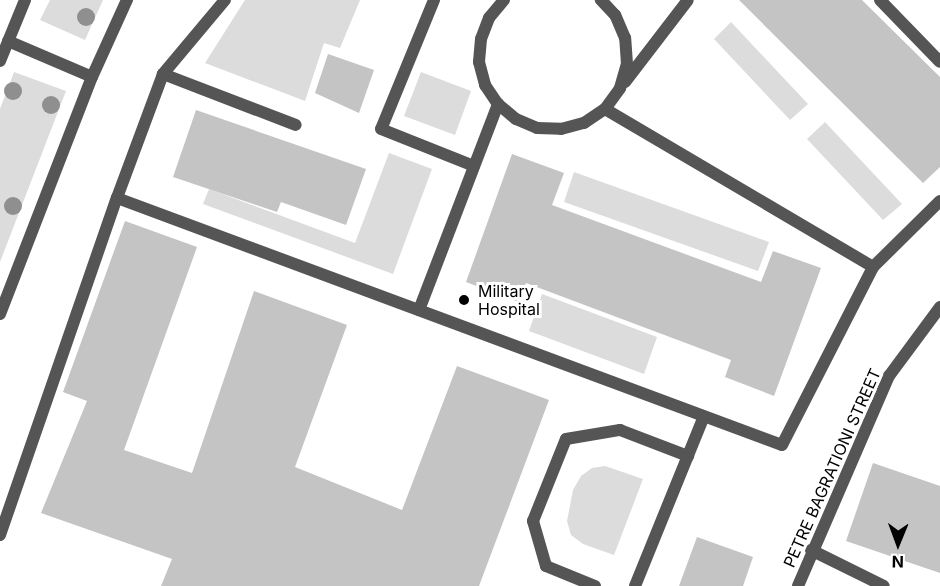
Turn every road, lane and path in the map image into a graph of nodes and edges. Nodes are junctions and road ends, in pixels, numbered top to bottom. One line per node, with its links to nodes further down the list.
1 (25, 0): 9 (street)
2 (127, 0): 13 (street)
3 (225, 0): 12 (street)
4 (434, 0): 18 (street)
5 (504, 0): 15 (street)
6 (602, 0): 14 (street)
7 (688, 0): 14 (street)
8 (880, 0): 11 (street)
9 (8, 41): 10 (street); 13 (street)
10 (0, 61)
11 (940, 62)
12 (163, 74): 17 (street); 19 (street)
13 (92, 77): 24 (street)
14 (620, 88): 16 (street)
15 (498, 104): 16 (street); 18 (street)
16 (605, 109): 21 (street)
17 (296, 125)
18 (474, 166): 23 (street)
19 (117, 198): 23 (street); 27 (street)
20 (940, 201): 21 (street)
21 (873, 267): 25 (street)
22 (940, 307): 28 (street, PETRE BAGRATIONI STREET)
23 (419, 310): 25 (street)
24 (0, 314)
25 (704, 416): 26 (street)
26 (688, 456): 29 (street); 30 (street)
27 (0, 535)
28 (811, 550): 31 (street, PETRE BAGRATIONI STREET); 32 (street)
29 (595, 586)
30 (635, 586)
31 (798, 586)
32 (884, 586)

